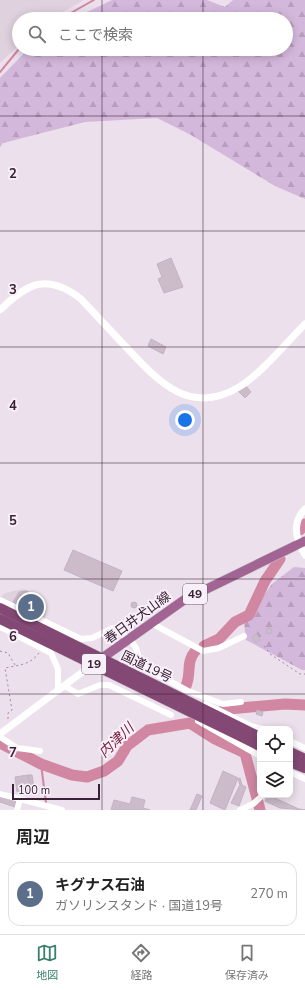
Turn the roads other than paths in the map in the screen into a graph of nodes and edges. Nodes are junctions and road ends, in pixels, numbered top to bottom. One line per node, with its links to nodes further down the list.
1 (0, 310): 2 (street)
2 (305, 324)
3 (305, 509): 4 (street)
4 (302, 543): 5 (street); 9 (main road, 春日井犬山線 / 49)
5 (305, 555)
6 (0, 600): 12 (street)
7 (0, 608): 13 (highway, 国道19号 / 19)
8 (0, 619): 13 (highway, 国道19号 / 19)
9 (151, 623): 11 (street); 12 (main road, 春日井犬山線 / 49)
10 (0, 628): 15 (street)
11 (244, 636)
12 (130, 639): 13 (main road, 春日井犬山線 / 49); 17 (street)
13 (97, 662): 14 (street); 18 (highway, 国道19号 / 19); 21 (highway, 国道19号 / 19)
14 (65, 686): 15 (street); 19 (street)
15 (58, 691): 22 (street)
16 (141, 692): 27 (street)
17 (241, 702)
18 (203, 705): 20 (street); 21 (highway, 国道19号 / 19)
19 (171, 715)
20 (257, 728)
21 (236, 729): 23 (highway, 国道19号 / 19); 25 (highway, 国道19号 / 19)
22 (0, 734)
23 (257, 736)
24 (0, 737): 26 (street)
25 (257, 744)
26 (40, 751)
27 (257, 754)
28 (293, 763): 29 (highway)
29 (305, 768)
30 (293, 772): 31 (street)
31 (305, 779)
32 (0, 794): 34 (street)
33 (260, 798): 37 (street)
34 (20, 799): 35 (street); 36 (street)
35 (17, 810)
36 (62, 810)
37 (240, 810)

